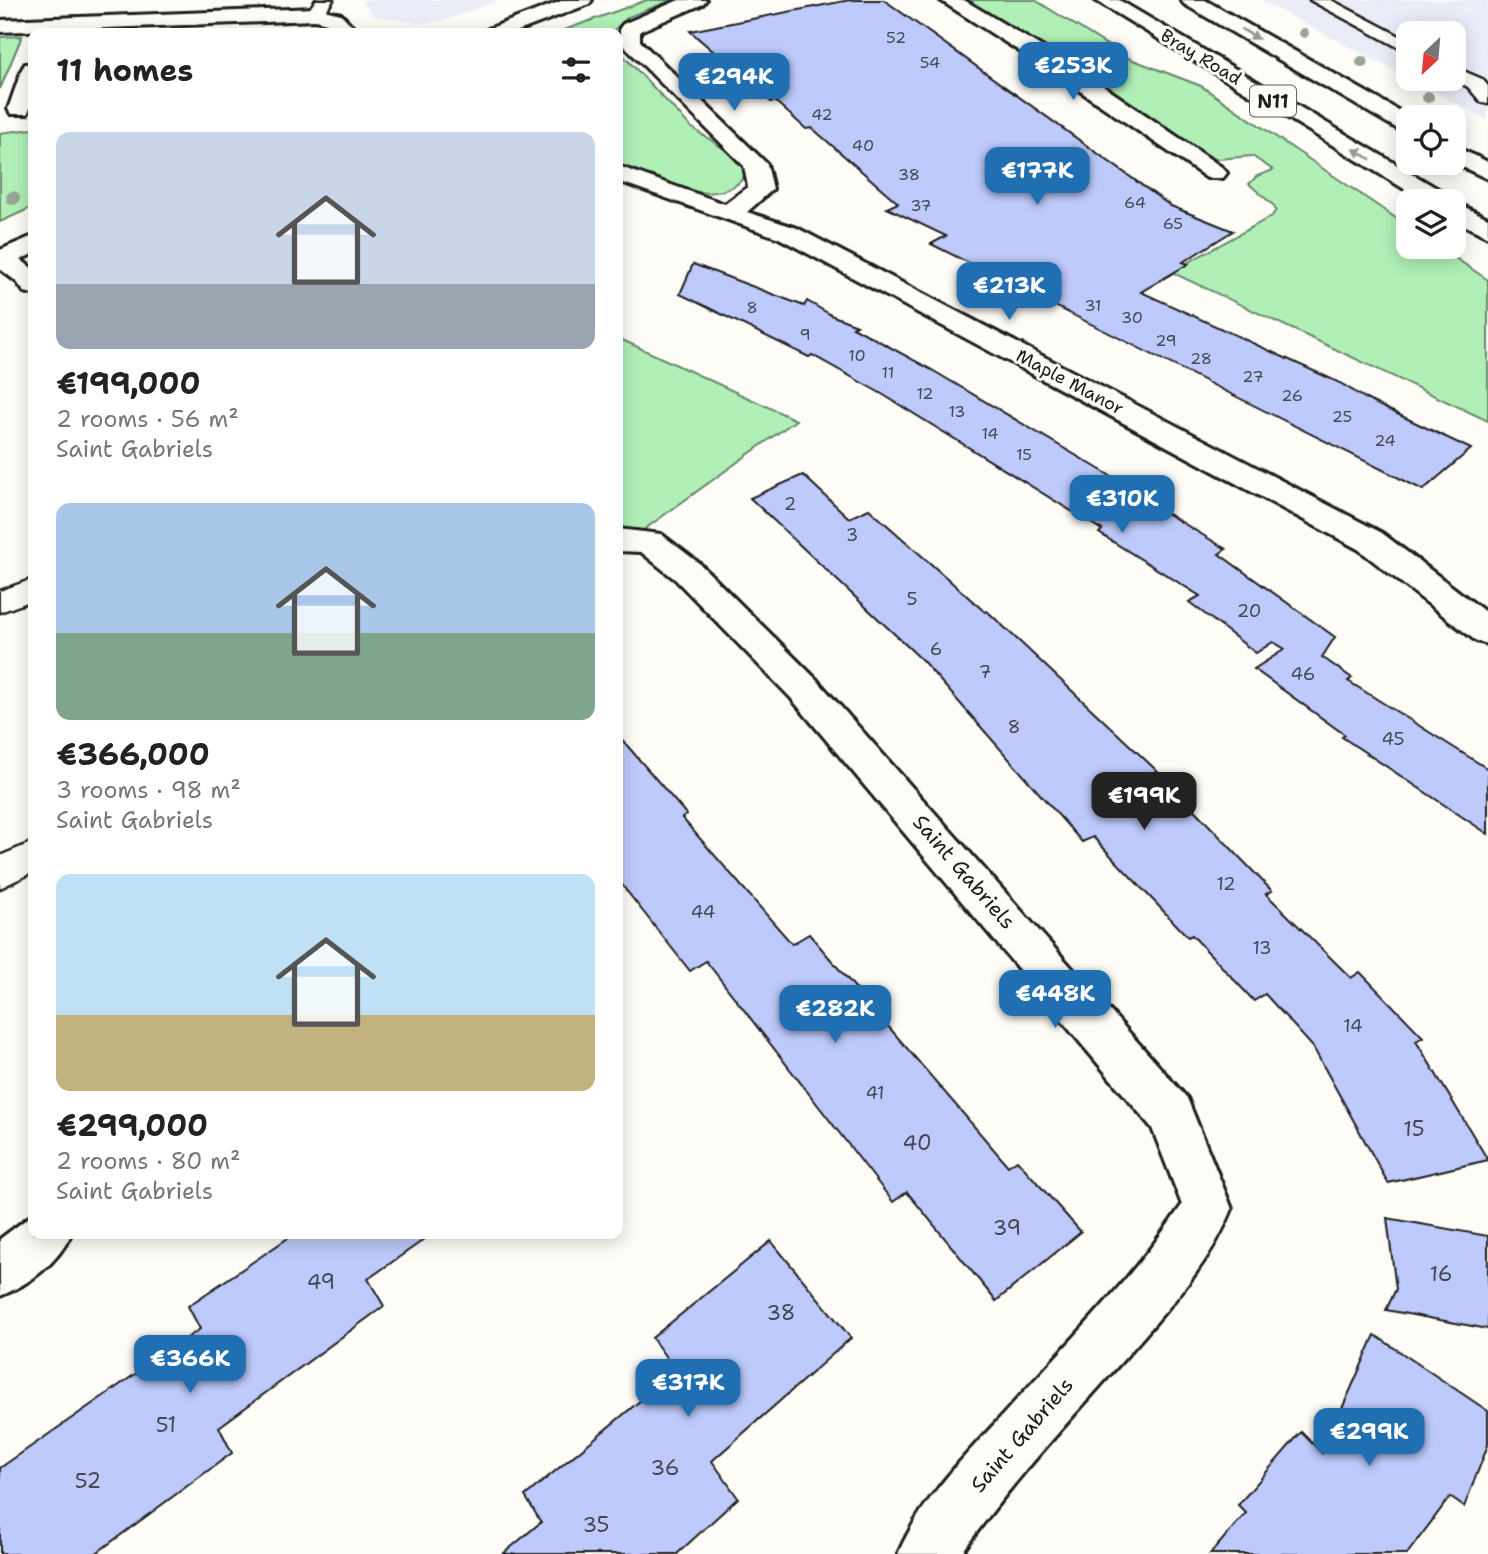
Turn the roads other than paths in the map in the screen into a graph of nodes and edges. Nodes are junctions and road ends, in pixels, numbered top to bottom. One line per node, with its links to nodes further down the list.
1 (582, 0): 12 (main road)
2 (696, 0): 24 (main road)
3 (950, 0): 21 (main road)
4 (1105, 0): 23 (main road, Bray Road / N11, one-way to 4)
5 (1191, 0): 18 (main road, N11, one-way to 18)
6 (1318, 0): 13 (lane)
7 (320, 7): 10 (main road); 11 (main road)
8 (0, 26): 9 (main road)
9 (32, 28)
10 (60, 28)
11 (344, 28)
12 (508, 28)
13 (1396, 41)
14 (1466, 78): 16 (lane)
15 (28, 83): 17 (main road)
16 (1488, 98)
17 (19, 109)
18 (1396, 118)
19 (1466, 160): 20 (main road)
20 (1488, 172)
21 (1215, 173)
22 (623, 175): 24 (main road, Maple Manor)
23 (1421, 189)
24 (727, 214): 33 (main road, Maple Manor)
25 (1466, 216): 26 (main road)
26 (1488, 229)
27 (28, 246): 28 (main road)
28 (1, 260): 29 (main road)
29 (28, 278)
30 (623, 540): 38 (main road, Saint Gabriels)
31 (28, 591): 32 (lane)
32 (0, 602)
33 (1488, 632)
34 (28, 859): 35 (lane)
35 (0, 873)
36 (40, 1239): 37 (main road)
37 (0, 1271)
38 (927, 1554)

